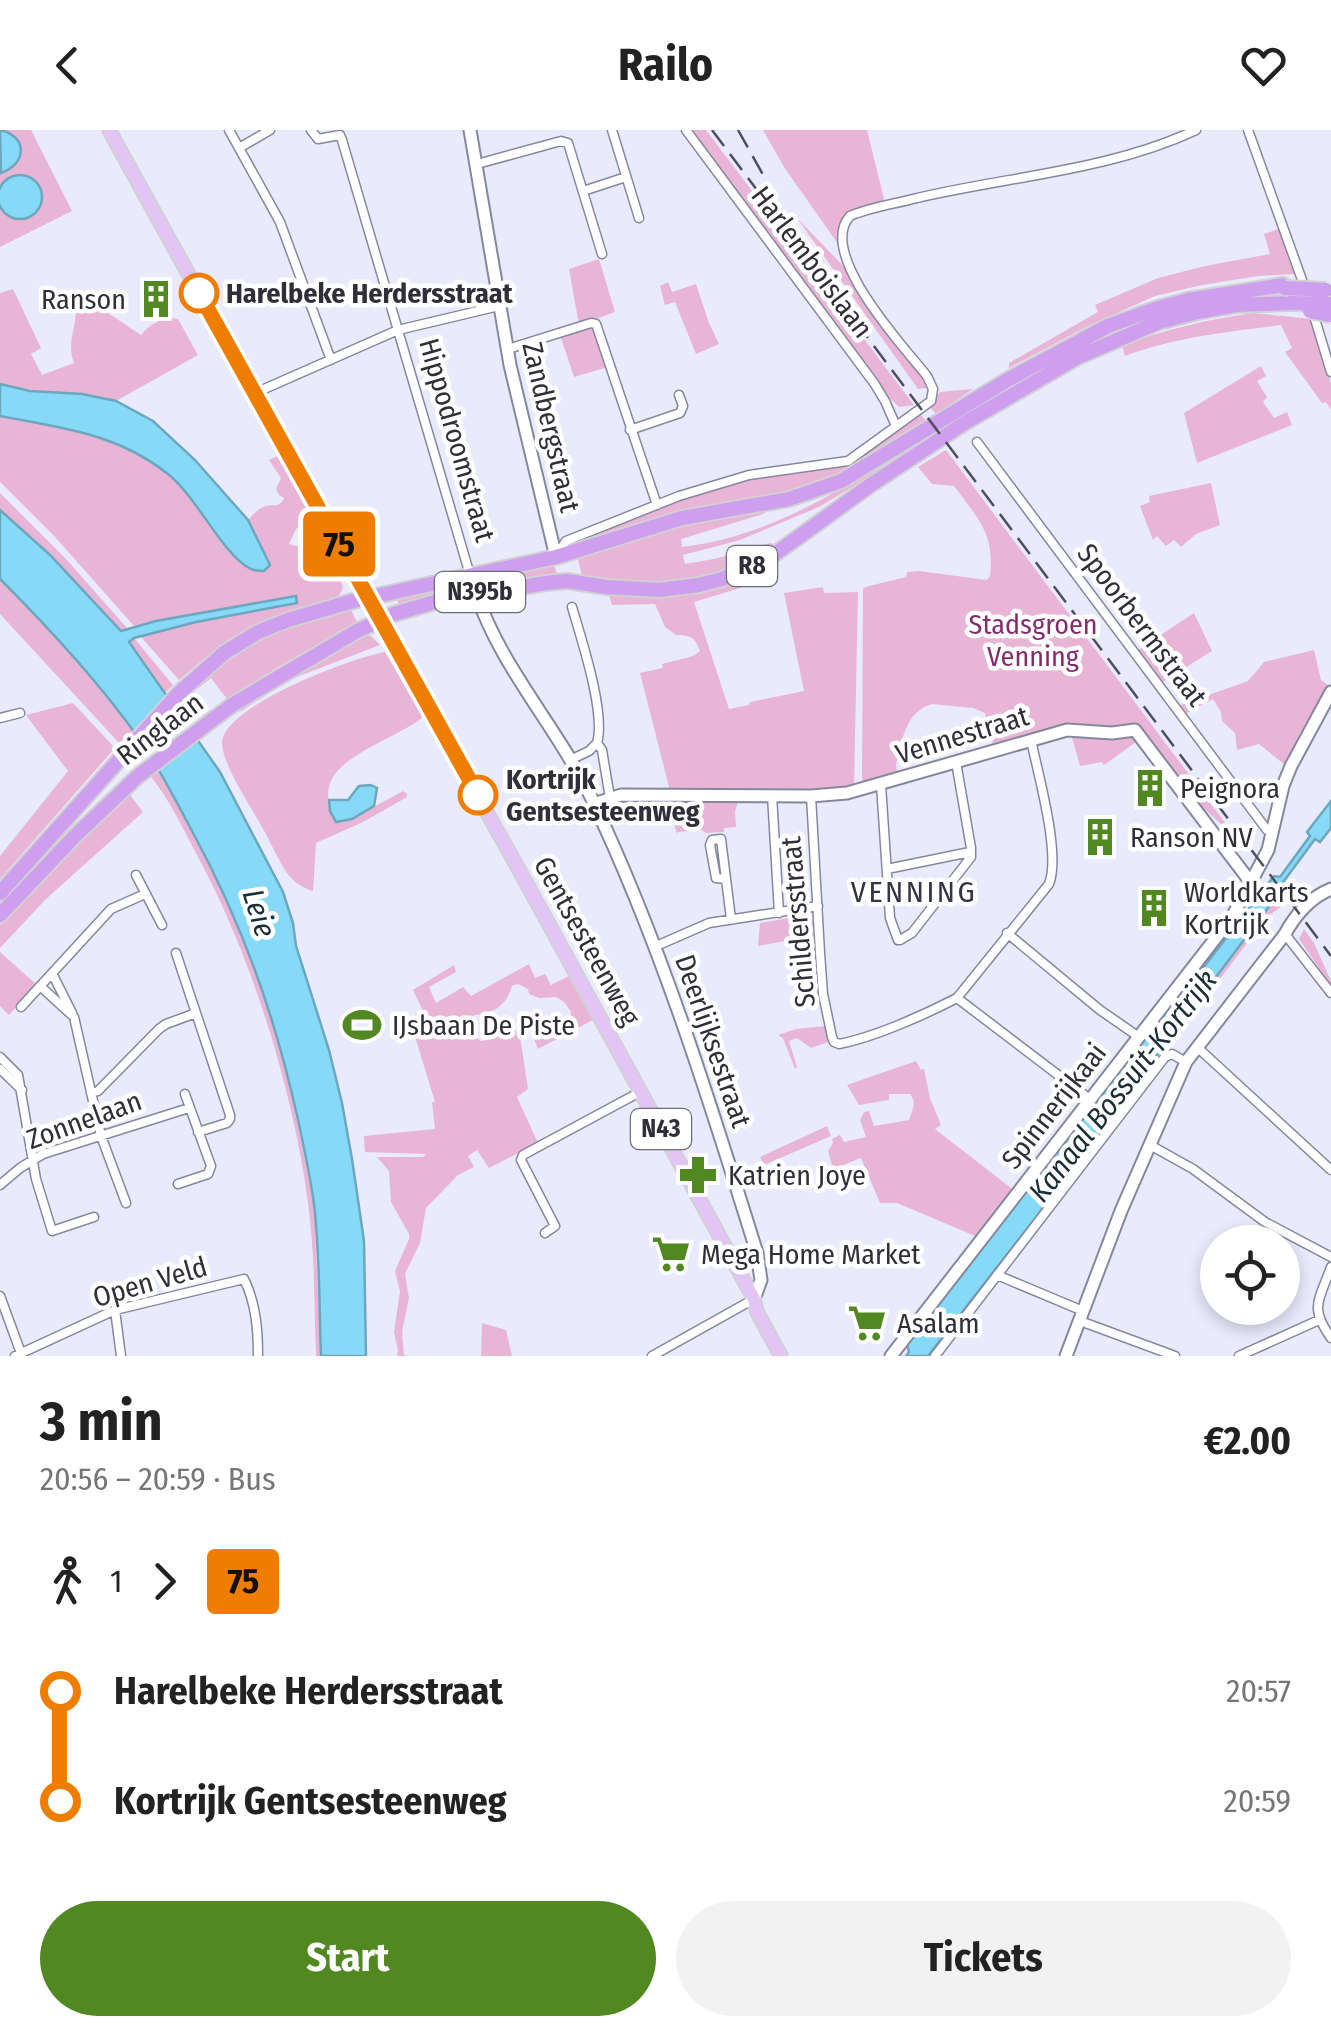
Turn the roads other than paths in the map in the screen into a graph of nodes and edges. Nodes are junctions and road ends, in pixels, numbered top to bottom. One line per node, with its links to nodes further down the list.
1 (109, 130): 24 (main road, N43)
2 (230, 130): 10 (street)
3 (270, 130): 10 (street)
4 (312, 130): 20 (street, Hippodroomstraat)
5 (470, 130): 11 (street, Zandbergstraat)
6 (612, 130): 12 (street)
7 (686, 130): 26 (street, Harlemboislaan)
8 (1196, 130): 26 (street)
9 (1248, 130): 23 (street)
10 (239, 148): 22 (street)
11 (477, 164): 13 (street); 18 (street, Zandbergstraat)
12 (626, 177): 13 (street); 14 (street)
13 (583, 191): 15 (street)
14 (639, 218)
15 (602, 254)
16 (1329, 293): 17 (highway, R8, bridge); 17 (highway, bridge)
17 (1285, 297): 19 (highway, bridge); 30 (highway, R8); 32 (highway, R8)
18 (499, 306): 20 (street); 21 (street, Zandbergstraat)
19 (1331, 315)
20 (398, 330): 22 (street); 31 (street, Hippodroomstraat)
21 (508, 350): 27 (street); 30 (street, Zandbergstraat)
22 (331, 360): 24 (street)
23 (1331, 372)
24 (255, 393): 35 (main road, N43)
25 (680, 395): 27 (street)
26 (896, 426): 29 (street)
27 (630, 430): 29 (street)
28 (978, 442): 48 (street, Spoorbermstraat)
29 (657, 505): 30 (street)
30 (556, 557): 31 (highway)
31 (470, 575): 35 (highway)
32 (567, 582): 33 (highway, N395b)
33 (476, 593): 35 (highway, N395b); 41 (street)
34 (572, 606): 40 (street)
35 (374, 609): 55 (highway, Ringlaan); 59 (highway, Ringlaan); 79 (main road, Gentsesteenweg / N43)
36 (1331, 692): 48 (street, Spinnerijkaai)
37 (20, 713): 38 (street)
38 (0, 718)
39 (1031, 740): 42 (street, Vennestraat); 53 (street, Vennestraat); 62 (street)
40 (597, 743): 41 (street); 46 (street)
41 (570, 760): 47 (street)
42 (956, 762): 43 (street, Vennestraat); 49 (street)
43 (881, 785): 45 (street, Vennestraat); 50 (street)
44 (772, 795): 45 (street, Vennestraat); 46 (street, Vennestraat); 58 (street, Schildersstraat)
45 (811, 796): 57 (street, Schildersstraat)
46 (610, 798): 47 (street)
47 (594, 804): 64 (street, Deerlijksestraat)
48 (1273, 832): 53 (street, Spinnerijkaai)
49 (970, 852): 50 (street); 50 (street)
50 (887, 869)
51 (136, 876): 56 (street)
52 (726, 878): 52 (street); 60 (street)
53 (1252, 884): 73 (street, Spinnerijkaai)
54 (1331, 890): 63 (street)
55 (0, 893)
56 (146, 894): 61 (street); 66 (street)
57 (818, 906): 58 (street); 69 (street, Schildersstraat)
58 (779, 912): 60 (street)
59 (0, 915)
60 (731, 919): 64 (street)
61 (162, 925)
62 (1007, 934): 69 (street); 73 (street)
63 (1285, 934): 68 (street); 74 (street)
64 (654, 947): 100 (street, Deerlijksestraat)
65 (176, 953): 71 (street)
66 (52, 974): 67 (street); 72 (street)
67 (40, 986): 70 (street); 72 (street)
68 (1331, 993)
69 (957, 998): 82 (street)
70 (21, 1006)
71 (196, 1013): 80 (street); 84 (street)
72 (74, 1018): 80 (street)
73 (1139, 1038): 82 (street, Spinnerijkaai)
74 (1197, 1047): 76 (street); 88 (street)
75 (0, 1057): 78 (street)
76 (1186, 1062): 86 (street); 98 (street)
77 (0, 1070): 78 (street)
78 (22, 1090): 87 (street)
79 (640, 1092): 94 (street); 100 (main road, Gentsesteenweg / N43)
80 (90, 1093): 85 (street)
81 (185, 1094): 83 (street)
82 (1091, 1100): 111 (street, Spinnerijkaai)
83 (190, 1108): 84 (street); 85 (street, Zonnelaan)
84 (198, 1132): 89 (street)
85 (101, 1136): 87 (street, Zonnelaan); 91 (street)
86 (1150, 1146): 96 (street); 102 (street)
87 (33, 1161): 90 (street, Zonnelaan); 93 (street)
88 (1331, 1170)
89 (178, 1184)
90 (0, 1185)
91 (126, 1203)
92 (94, 1216): 93 (street)
93 (52, 1230): 95 (street)
94 (545, 1233)
95 (56, 1243)
96 (1331, 1257)
97 (1331, 1267): 103 (street)
98 (997, 1275): 102 (street); 112 (street)
99 (0, 1296): 105 (street)
100 (754, 1299): 108 (street); 109 (main road, Gentsesteenweg / N43); 110 (main road, Gentsesteenweg / N43)
101 (115, 1310): 105 (street, Open Veld); 106 (street); 107 (street, Open Veld)
102 (1082, 1316): 113 (street); 114 (street)
103 (1319, 1320): 104 (street); 115 (street)
104 (1331, 1338)
105 (19, 1355)
106 (122, 1356)
107 (258, 1356)
108 (652, 1356)
109 (781, 1356)
110 (790, 1356)
111 (891, 1356)
112 (935, 1356)
113 (1066, 1356)
114 (1175, 1356)
115 (1239, 1356)

